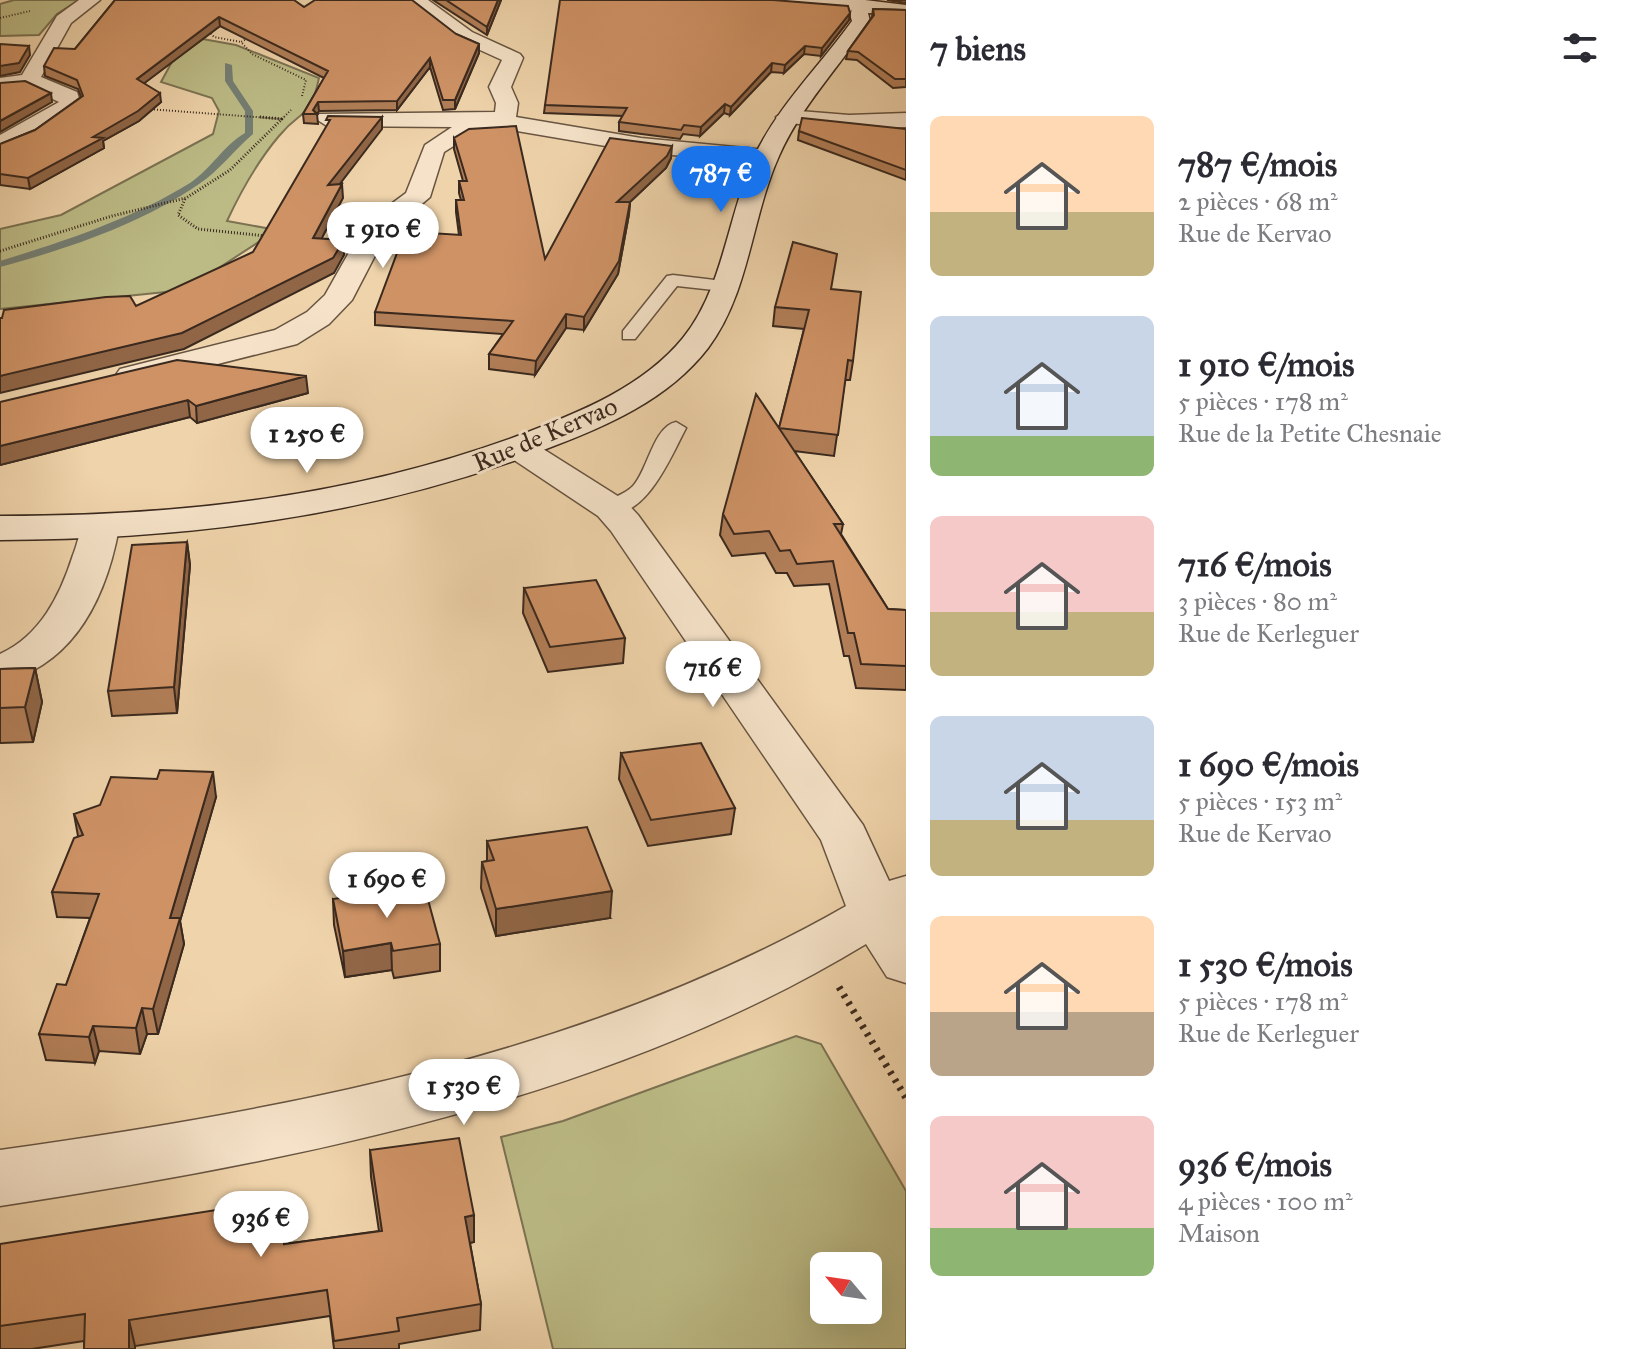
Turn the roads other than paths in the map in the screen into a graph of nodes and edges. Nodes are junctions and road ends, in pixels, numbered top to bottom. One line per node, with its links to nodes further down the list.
1 (416, 0): 11 (street)
2 (774, 0): 4 (street)
3 (84, 4): 6 (street)
4 (857, 4): 5 (street); 8 (street, Rue de Kervao)
5 (906, 10)
6 (29, 80): 7 (street); 12 (street)
7 (0, 84)
8 (787, 117): 10 (street); 13 (street, Rue de Kervao)
9 (327, 119): 11 (street)
10 (906, 120)
11 (498, 121): 13 (street); 16 (street)
12 (0, 144)
13 (766, 157): 14 (street, Rue de Kervao)
14 (723, 286): 15 (lane); 18 (street, Rue de Kervao)
15 (629, 335)
16 (102, 383)
17 (676, 428): 19 (lane)
18 (520, 449): 19 (street); 21 (street, Rue de Kervao)
19 (611, 508): 23 (street)
20 (0, 528): 21 (street, Rue de Kervao)
21 (100, 528): 22 (street)
22 (0, 670)
23 (896, 924): 24 (street)
24 (0, 1178)

